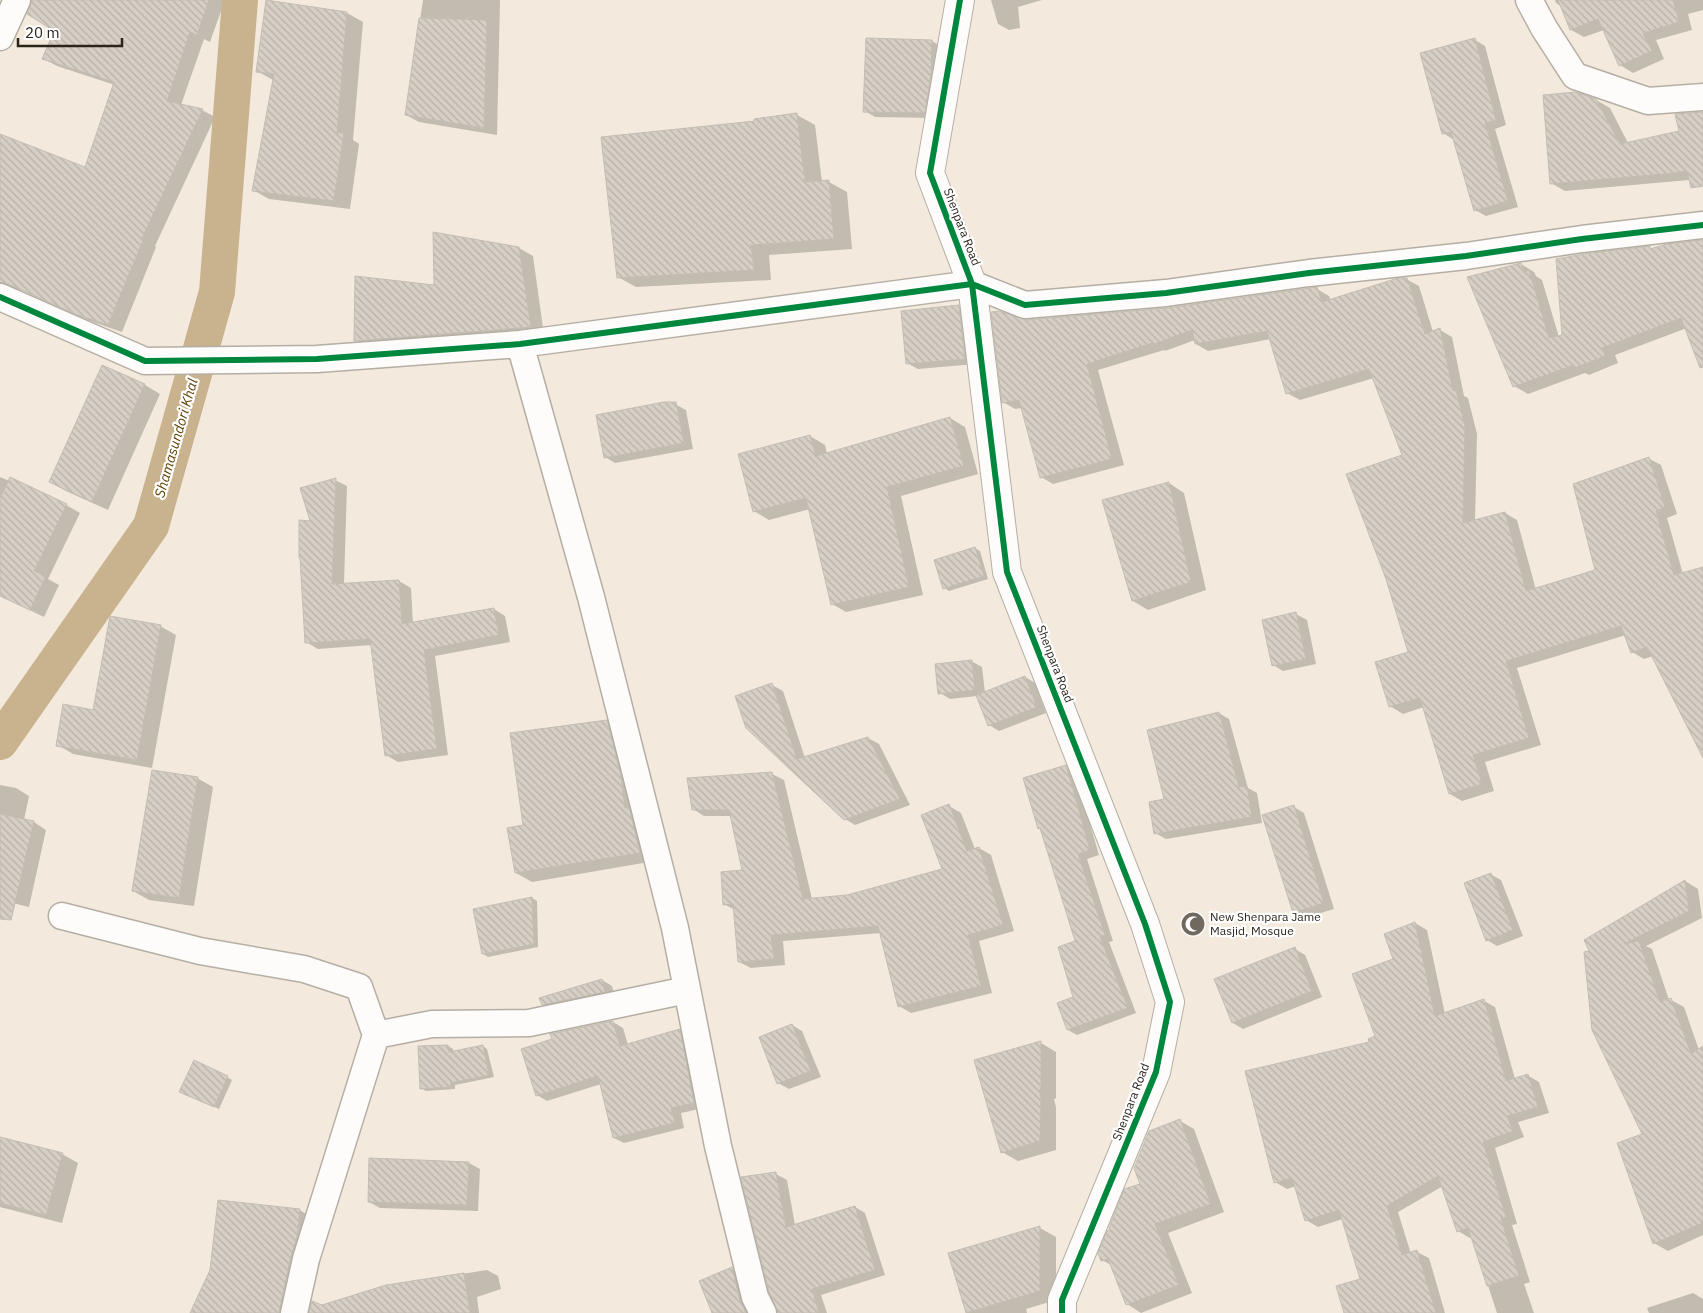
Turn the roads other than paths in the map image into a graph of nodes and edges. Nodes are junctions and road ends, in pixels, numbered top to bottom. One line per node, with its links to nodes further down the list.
1 (17, 0): 4 (street)
2 (960, 0): 7 (street, Shenpara Road)
3 (1529, 0): 5 (street)
4 (0, 37)
5 (1703, 97)
6 (1703, 226): 7 (street)
7 (972, 284): 9 (street); 15 (street, Shenpara Road)
8 (0, 297): 9 (street)
9 (520, 344): 11 (street)
10 (62, 916): 12 (street)
11 (687, 990): 12 (street); 14 (street)
12 (376, 1035): 13 (street)
13 (294, 1313)
14 (763, 1313)
15 (1062, 1313)

